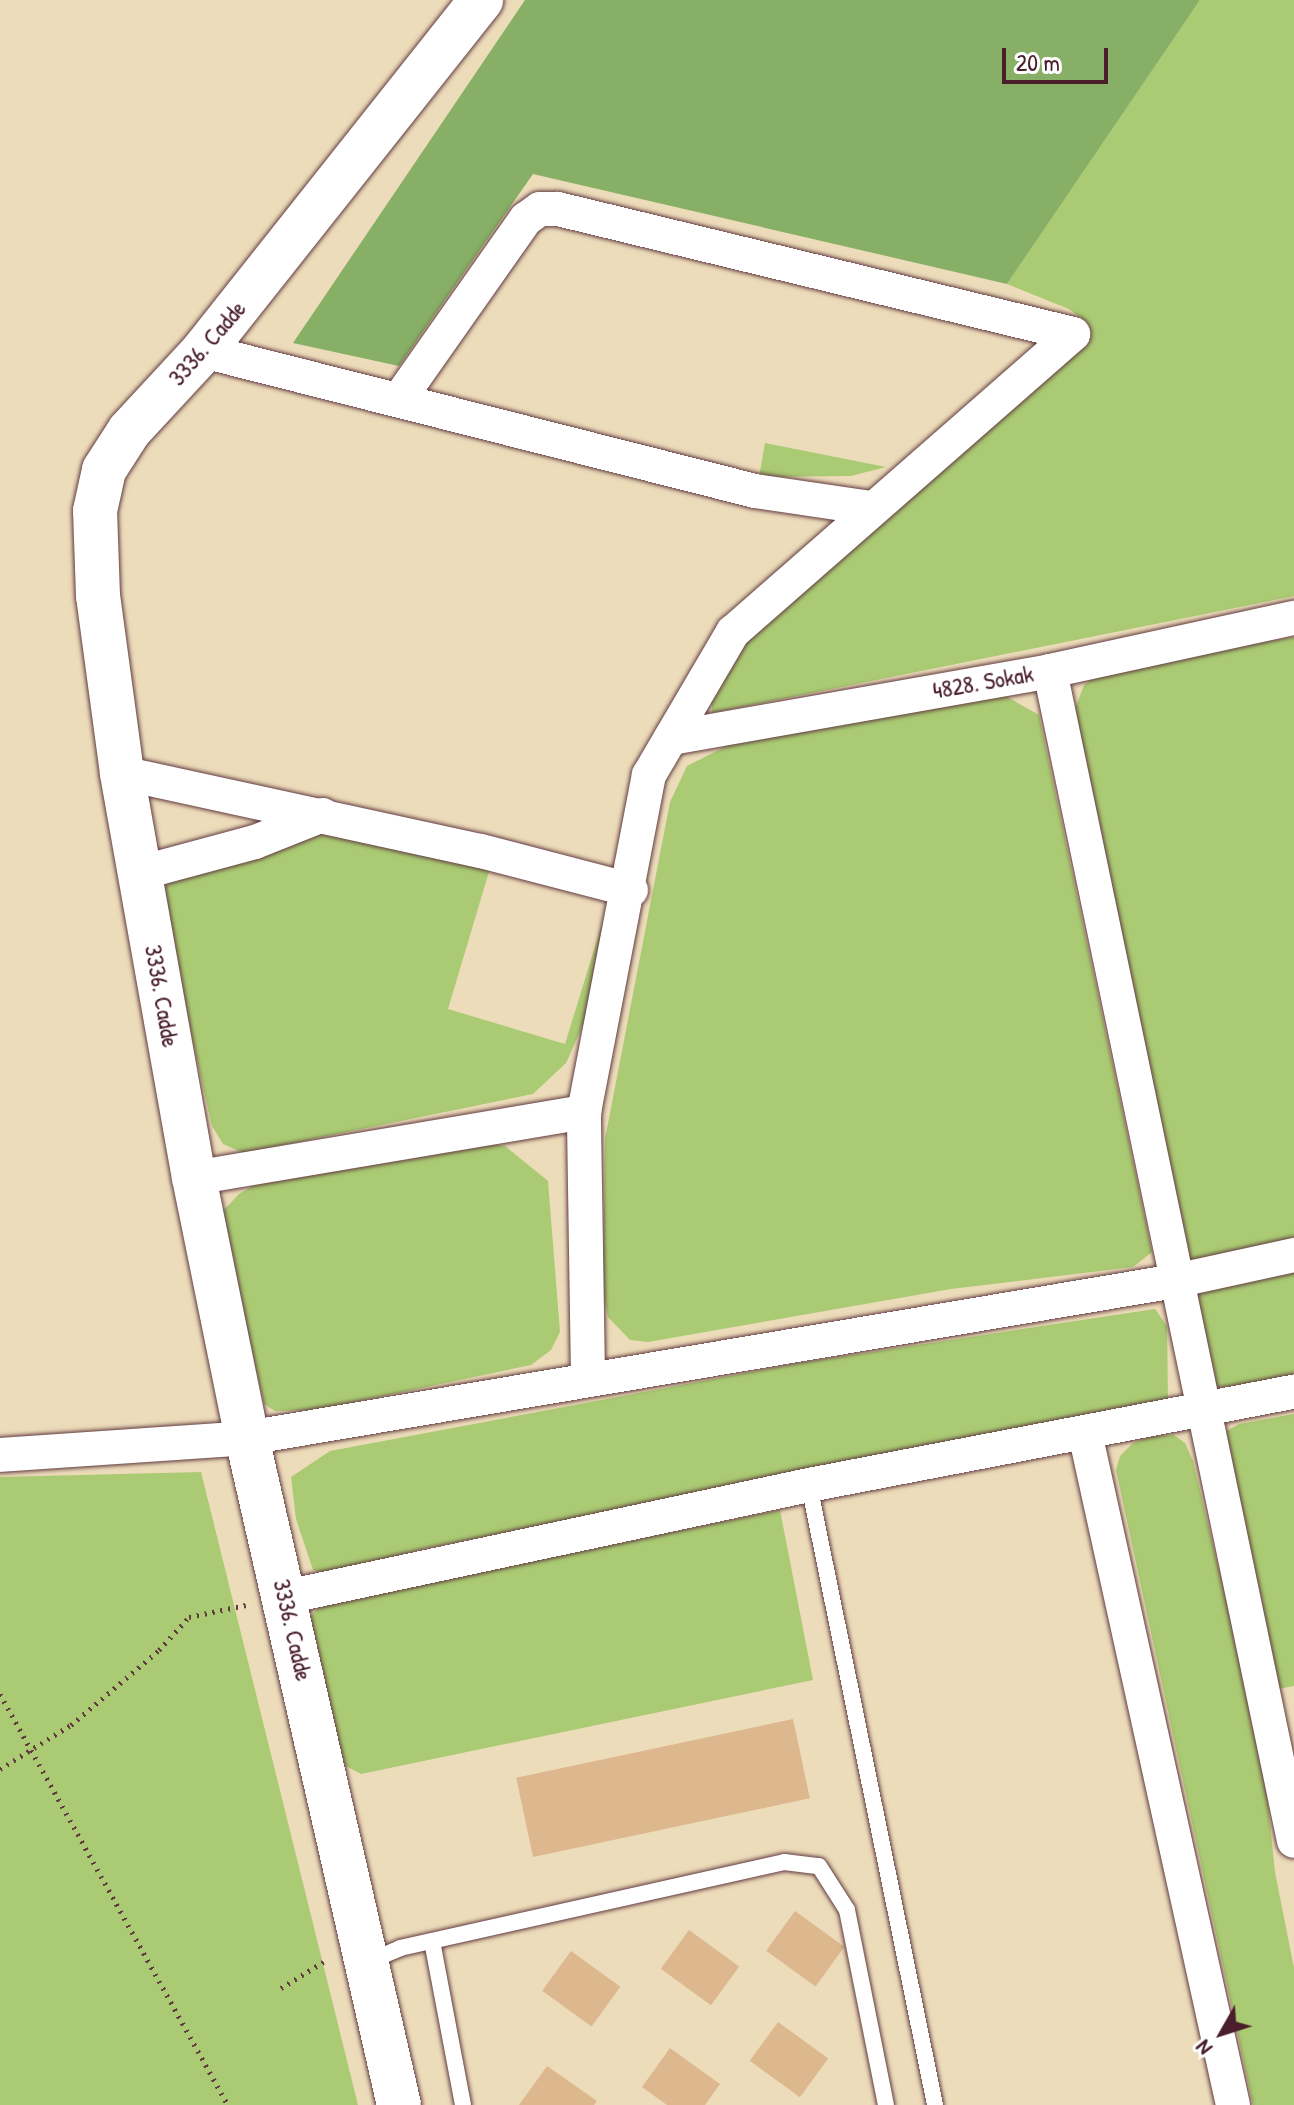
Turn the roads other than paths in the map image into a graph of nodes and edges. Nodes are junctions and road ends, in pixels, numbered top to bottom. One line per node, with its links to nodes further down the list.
1 (481, 0): 2 (street, 3336. Cadde)
2 (203, 351): 3 (street); 8 (street, 3336. Cadde)
3 (400, 398): 4 (street); 4 (street)
4 (870, 508): 7 (street)
5 (1294, 618): 6 (street, 4828. Sokak)
6 (1050, 671): 7 (street, 4828. Sokak); 15 (street)
7 (671, 738): 11 (street)
8 (122, 773): 9 (street); 10 (street, 3336. Cadde)
9 (323, 815): 10 (street); 11 (street)
10 (140, 873): 13 (street, 3336. Cadde)
11 (631, 890): 12 (street)
12 (584, 1112): 13 (street); 16 (street)
13 (194, 1178): 20 (street, 3336. Cadde)
14 (1294, 1255): 15 (street)
15 (1175, 1281): 16 (street); 18 (street)
16 (588, 1377): 20 (street)
17 (1294, 1392): 18 (street)
18 (1202, 1410): 19 (street); 24 (street)
19 (1085, 1433): 22 (street); 31 (street)
20 (247, 1438): 21 (street); 23 (street, 3336. Cadde)
21 (0, 1455)
22 (809, 1485): 23 (street); 30 (lane)
23 (286, 1597): 26 (street, 3336. Cadde)
24 (1294, 1841)
25 (432, 1941): 26 (lane); 28 (lane); 29 (lane)
26 (362, 1952): 27 (street, 3336. Cadde)
27 (399, 2105)
28 (463, 2105)
29 (886, 2105)
30 (935, 2105)
31 (1233, 2105)

